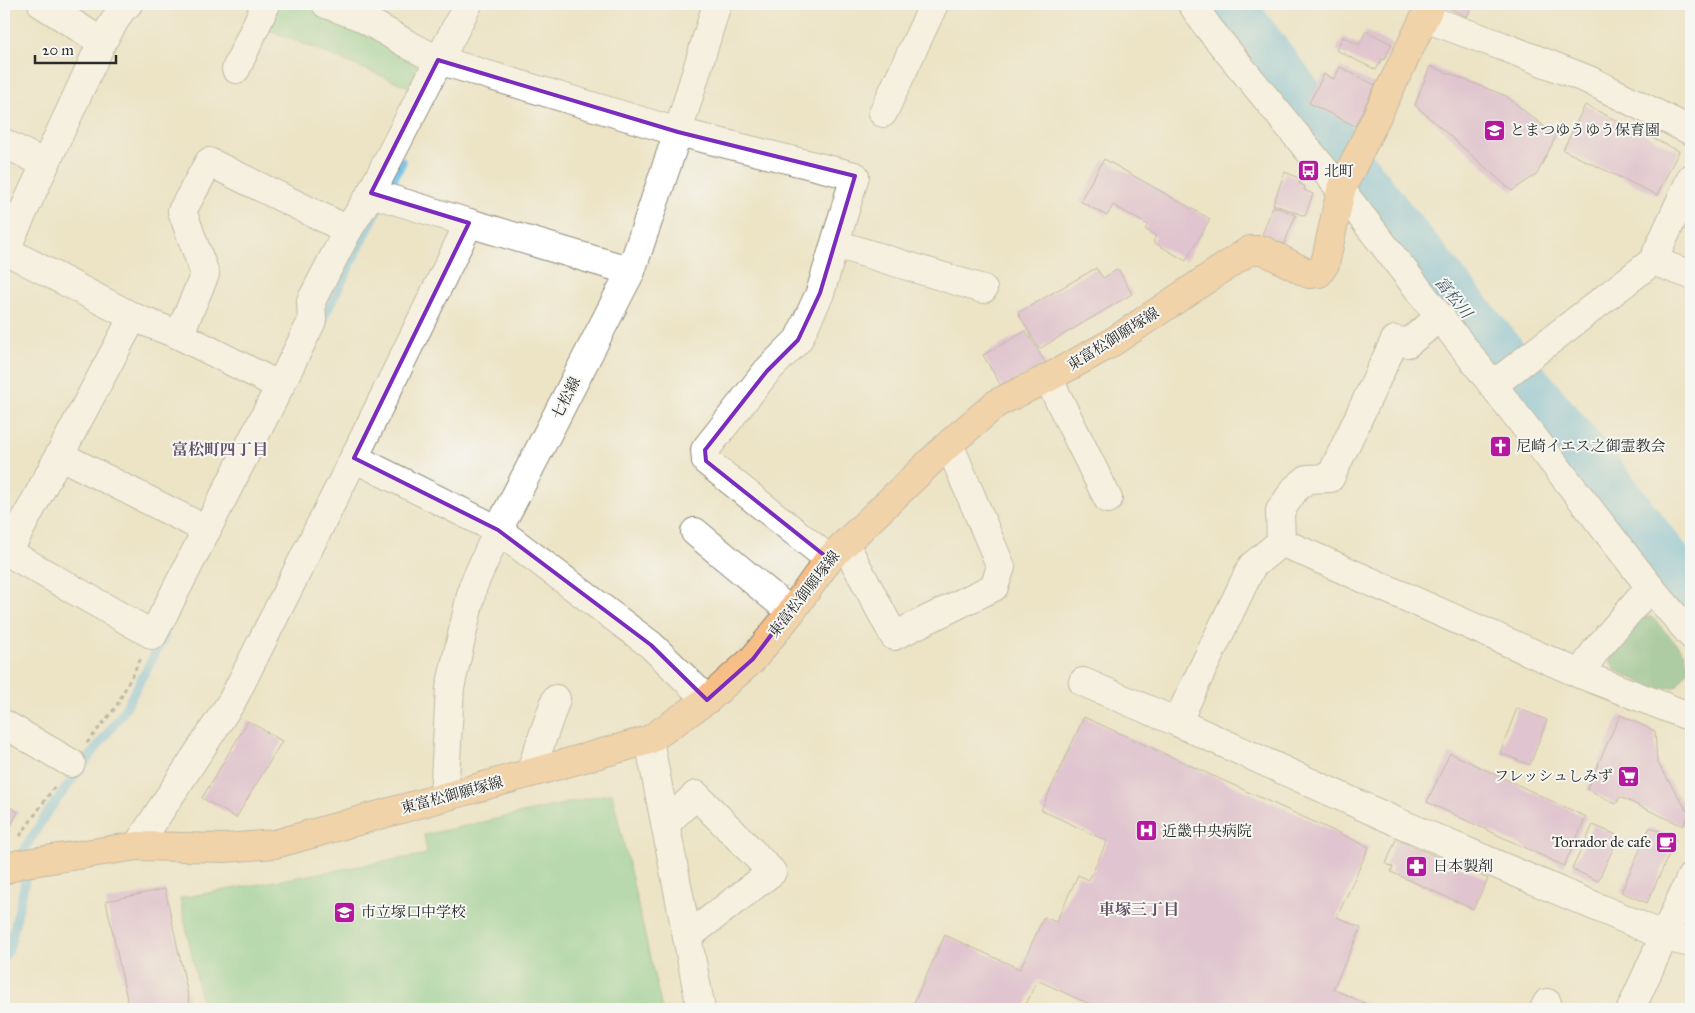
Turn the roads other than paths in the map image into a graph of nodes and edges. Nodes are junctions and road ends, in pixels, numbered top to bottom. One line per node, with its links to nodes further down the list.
1 (42, 4): 10 (street)
2 (128, 4): 10 (street)
3 (266, 4): 12 (street)
4 (326, 4): 11 (street)
5 (468, 4): 11 (street)
6 (717, 4): 15 (street, 七松線)
7 (934, 4): 13 (street)
8 (1192, 4): 19 (street)
9 (1428, 11): 14 (street); 19 (main road, 東富松御願塚線)
10 (102, 42): 17 (street)
11 (438, 60): 15 (street); 20 (street)
12 (236, 69)
13 (883, 114)
14 (1691, 131)
15 (678, 132): 23 (street); 26 (street, 七松線)
16 (4, 143): 17 (street)
17 (45, 164): 24 (street)
18 (1691, 178): 25 (street)
19 (1341, 190): 30 (street); 32 (main road, 東富松御願塚線)
20 (371, 193): 21 (street); 22 (street)
21 (469, 223): 26 (street); 37 (street)
22 (348, 230): 31 (street); 33 (street)
23 (836, 244): 28 (street); 44 (street)
24 (4, 252): 29 (street)
25 (1654, 261): 27 (street); 34 (street)
26 (630, 271): 40 (street, 七松線)
27 (1691, 275)
28 (983, 289)
29 (133, 317): 31 (street); 36 (street)
30 (1440, 317): 34 (street); 42 (street)
31 (178, 335): 33 (street)
32 (1048, 378): 35 (main road, 東富松御願塚線); 38 (street)
33 (280, 386): 39 (street)
34 (1493, 386): 45 (street)
35 (949, 444): 44 (main road, 東富松御願塚線); 44 (street)
36 (59, 455): 39 (street); 43 (street)
37 (354, 458): 40 (street); 60 (street)
38 (1108, 499)
39 (207, 530): 43 (street)
40 (498, 530): 51 (street); 58 (street, 七松線)
41 (695, 532): 46 (street)
42 (1281, 542): 48 (street); 53 (street)
43 (6, 551)
44 (837, 551): 46 (main road, 東富松御願塚線)
45 (1650, 587): 47 (street); 48 (street)
46 (791, 612): 51 (main road, 東富松御願塚線)
47 (1691, 635)
48 (1580, 674): 52 (street)
49 (1083, 682): 53 (street)
50 (556, 699): 57 (street)
51 (707, 700): 55 (main road, 東富松御願塚線)
52 (1691, 717)
53 (1176, 722): 64 (street)
54 (4, 724): 56 (street)
55 (649, 740): 57 (main road, 東富松御願塚線); 59 (street)
56 (72, 763)
57 (530, 773): 58 (main road, 東富松御願塚線)
58 (444, 797): 60 (main road, 東富松御願塚線)
59 (664, 824): 63 (street); 63 (street)
60 (137, 846): 61 (main road, 東富松御願塚線)
61 (18, 866)
62 (1691, 877): 64 (street)
63 (687, 937): 66 (street)
64 (1665, 937): 65 (street); 67 (street)
65 (1691, 943)
66 (701, 1009)
67 (1631, 1009)

